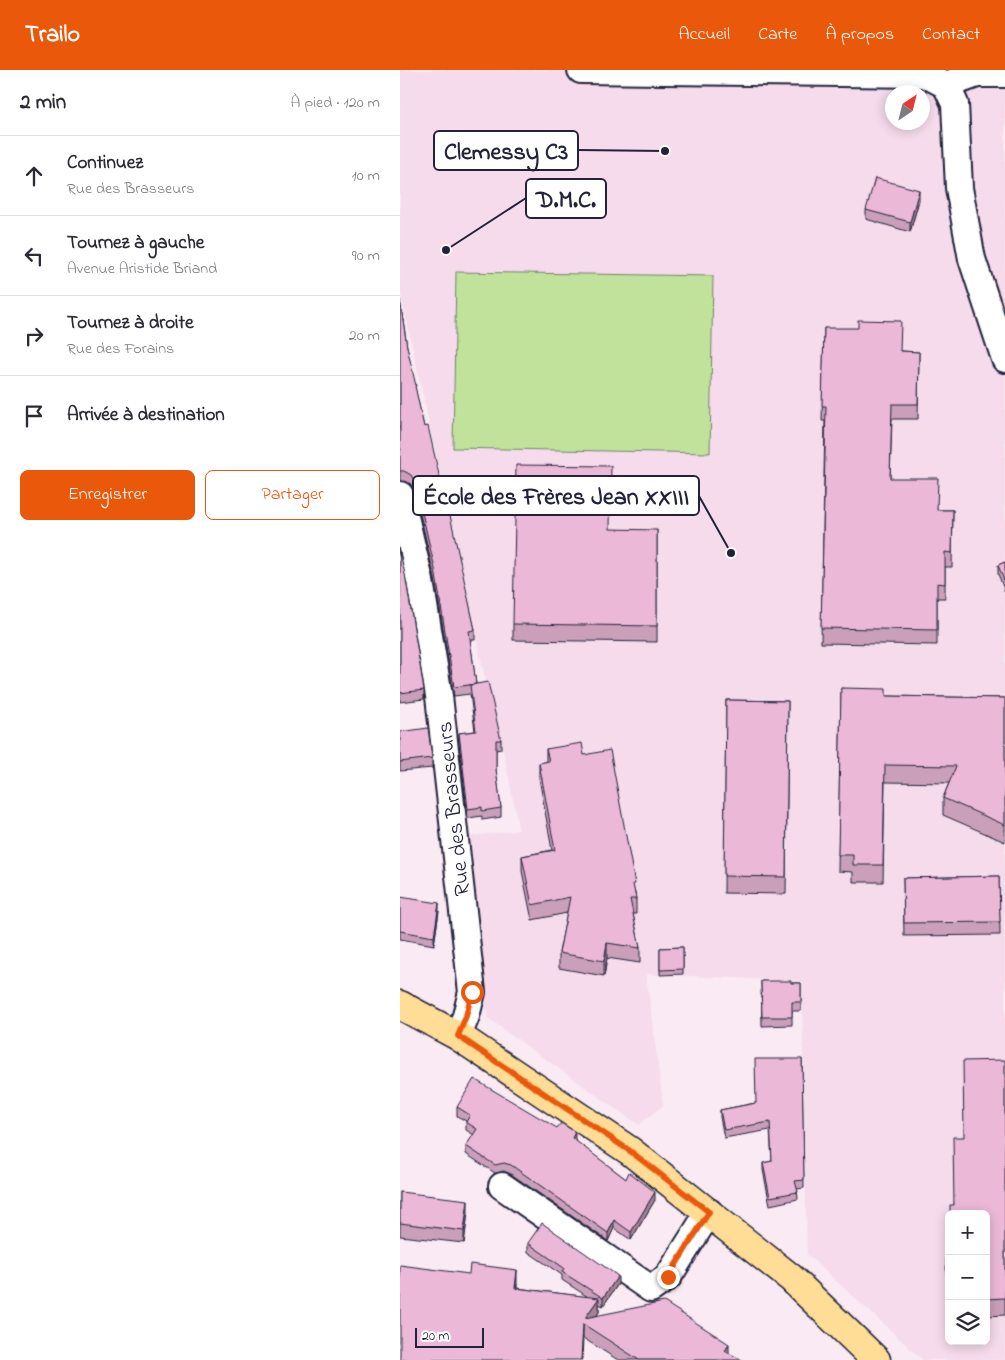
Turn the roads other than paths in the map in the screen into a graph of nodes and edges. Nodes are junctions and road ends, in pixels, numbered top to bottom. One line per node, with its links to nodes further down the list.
1 (581, 70): 3 (street)
2 (1005, 74): 3 (street)
3 (946, 85): 4 (street)
4 (1005, 360)
5 (400, 495): 6 (street, Rue des Brasseurs)
6 (410, 582): 8 (street, Rue des Brasseurs)
7 (400, 1005): 8 (main road)
8 (458, 1036): 10 (main road)
9 (502, 1186): 10 (street)
10 (709, 1212): 11 (main road)
11 (876, 1360)

